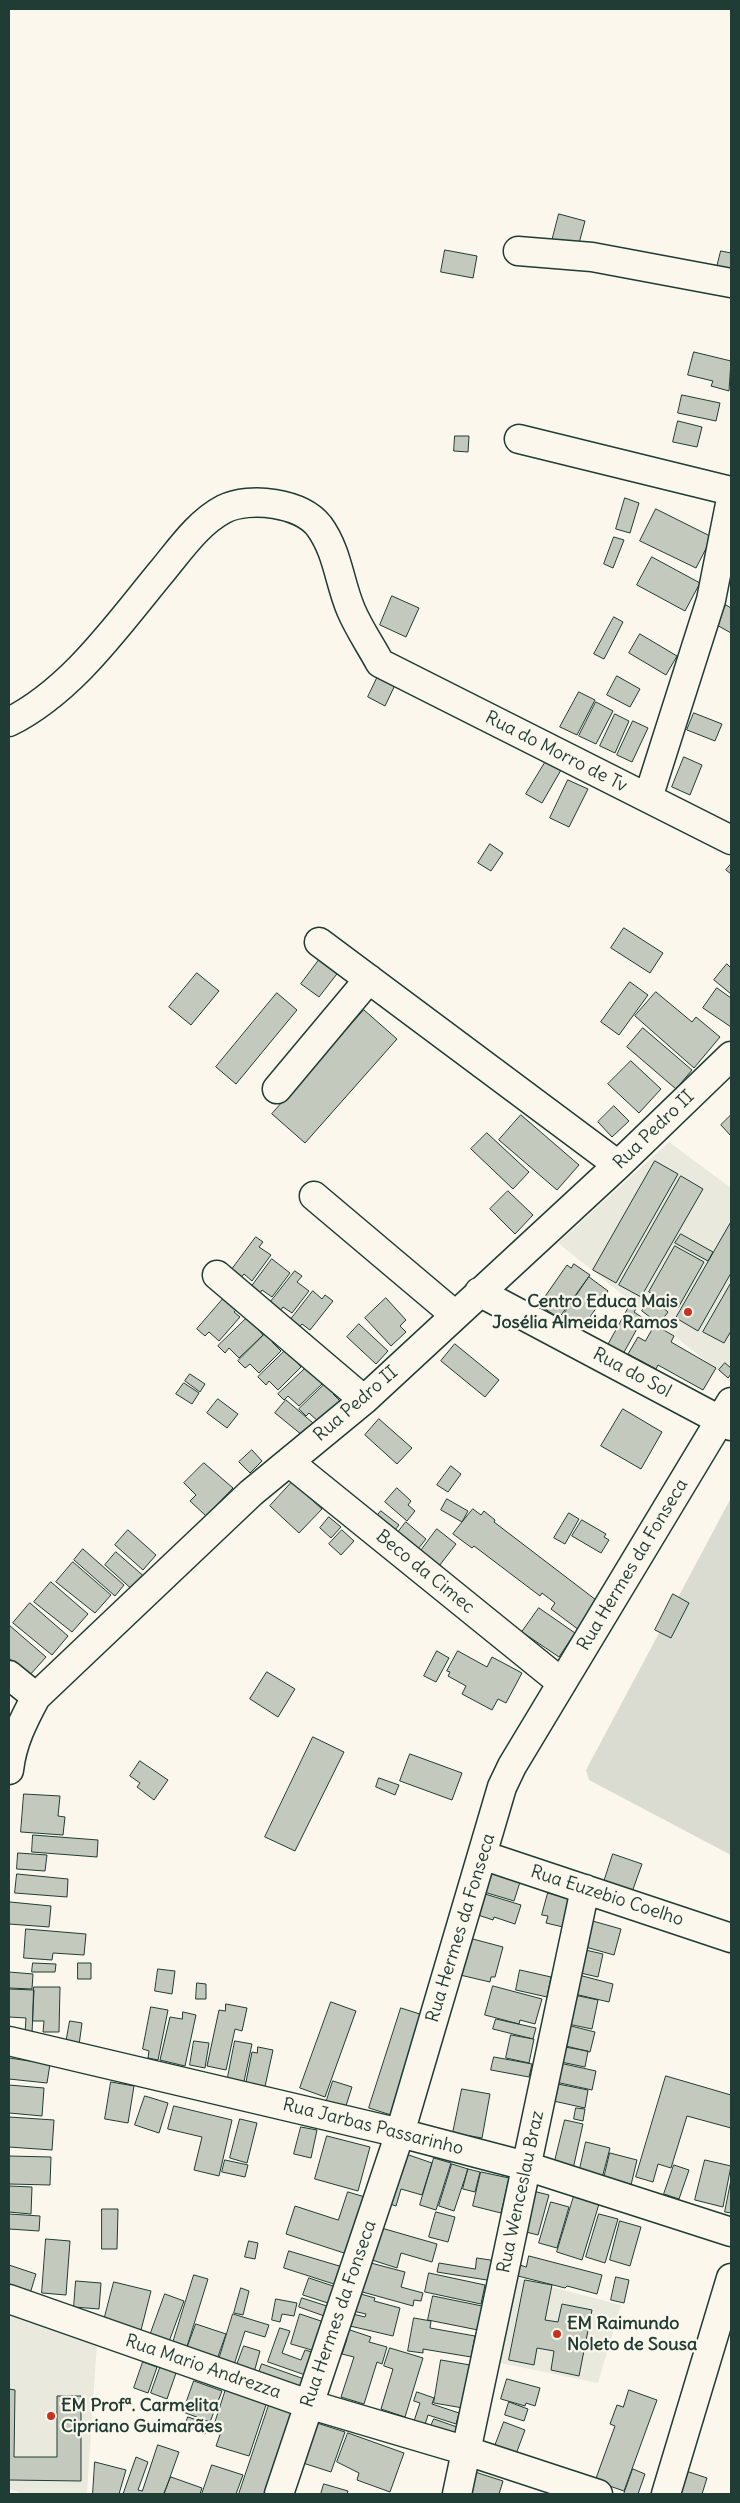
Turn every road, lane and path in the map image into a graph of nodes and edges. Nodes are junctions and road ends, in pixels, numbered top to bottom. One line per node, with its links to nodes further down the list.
1 (518, 251): 2 (street)
2 (731, 283)
3 (519, 439): 4 (street)
4 (731, 491)
5 (731, 499): 7 (street)
6 (9, 722): 7 (street, Rua do Morro de Tv)
7 (648, 798): 8 (street, Rua do Morro de Tv)
8 (731, 840)
9 (320, 942): 10 (street)
10 (370, 979): 12 (street); 13 (street)
11 (731, 1056): 13 (street, Rua Pedro II)
12 (277, 1089)
13 (618, 1165): 16 (street, Rua Pedro II)
14 (314, 1196): 17 (street)
15 (217, 1275): 18 (street)
16 (479, 1292): 17 (street, Rua Pedro II); 19 (street, Rua do Sol)
17 (455, 1315): 18 (street, Rua Pedro II)
18 (364, 1400): 20 (street, Rua Pedro II)
19 (728, 1416): 22 (street, Rua Hermes da Fonseca)
20 (289, 1462): 22 (street, Beco da Cimec); 23 (street, Rua Pedro II)
21 (9, 1676): 23 (street)
22 (562, 1683): 25 (street, Rua Hermes da Fonseca)
23 (36, 1697): 24 (street, Rua Pedro II)
24 (9, 1770)
25 (482, 1855): 26 (street, Rua Euzebio Coelho); 29 (street, Rua Hermes da Fonseca)
26 (585, 1889): 27 (street, Rua Euzebio Coelho); 30 (street, Rua Wenceslau Braz)
27 (731, 1938)
28 (9, 2041): 29 (street, Rua Jarbas Passarinho)
29 (400, 2132): 30 (street, Rua Jarbas Passarinho); 34 (street, Rua Hermes da Fonseca)
30 (526, 2166): 31 (street, Rua Jarbas Passarinho); 35 (street, Rua Wenceslau Braz)
31 (731, 2232)
32 (731, 2278): 39 (street)
33 (9, 2299): 34 (street, Rua Mario Andrezza)
34 (308, 2404): 35 (street, Rua Mario Andrezza); 36 (street, Rua Hermes da Fonseca)
35 (467, 2451): 37 (street, Rua Wenceslau Braz); 38 (street, Rua Mario Andrezza)
36 (279, 2494)
37 (457, 2494)
38 (598, 2494)
39 (666, 2494)

